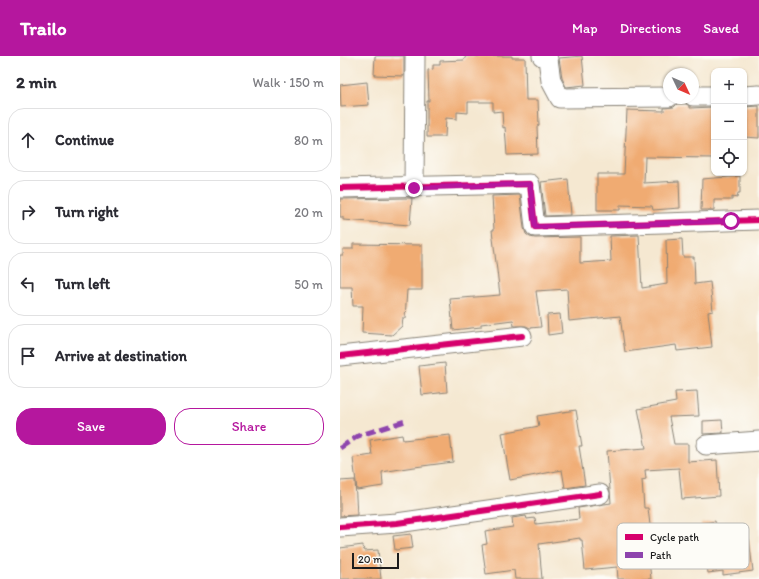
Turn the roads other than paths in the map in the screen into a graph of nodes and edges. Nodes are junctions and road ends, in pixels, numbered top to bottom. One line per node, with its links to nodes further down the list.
1 (420, 56): 9 (street)
2 (542, 56): 7 (street)
3 (759, 95): 6 (street)
4 (699, 96): 5 (street)
5 (711, 96)
6 (747, 96)
7 (663, 97)
8 (340, 188): 9 (street)
9 (414, 188): 10 (street)
10 (759, 220)
11 (522, 336): 12 (street)
12 (340, 356)
13 (759, 441): 14 (street)
14 (706, 445)
15 (600, 494): 16 (street)
16 (340, 526)

